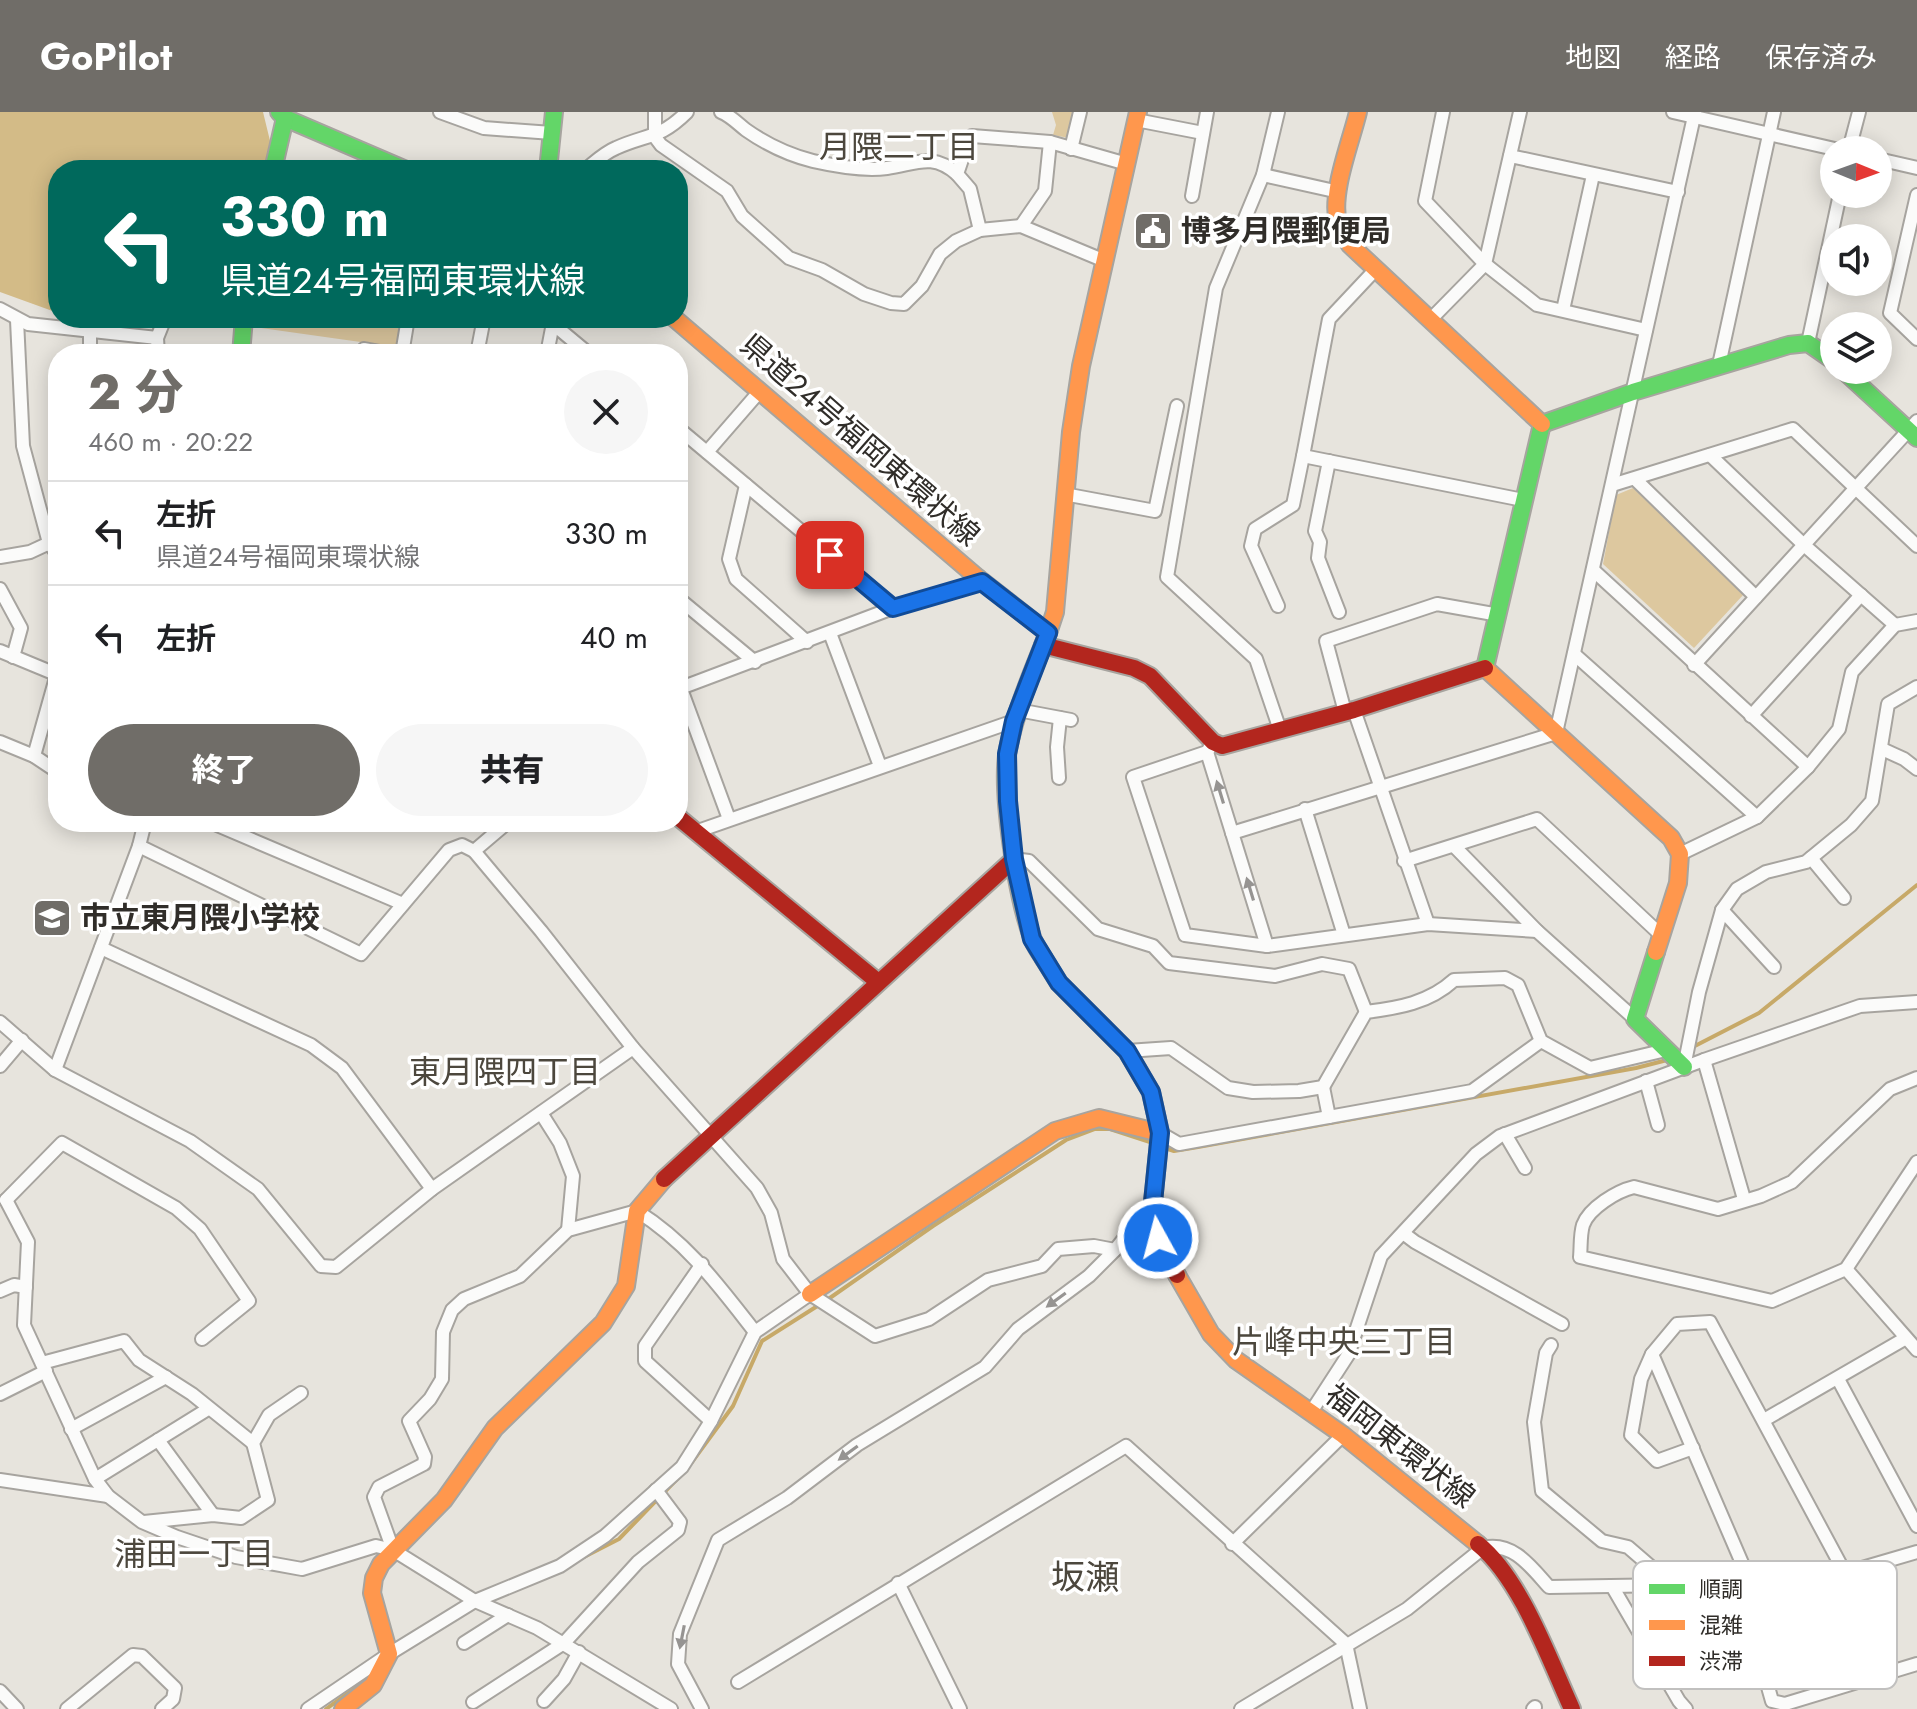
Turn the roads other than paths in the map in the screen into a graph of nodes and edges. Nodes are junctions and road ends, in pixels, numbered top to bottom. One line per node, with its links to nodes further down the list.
1 (440, 112): 18 (street)
2 (554, 112): 18 (street)
3 (655, 112): 22 (street)
4 (687, 112): 22 (street)
5 (721, 112): 36 (street)
6 (1080, 112): 25 (street)
7 (1207, 112): 19 (street)
8 (1278, 112): 37 (street)
9 (1358, 112): 39 (street)
10 (1443, 112): 48 (street)
11 (1520, 112): 26 (street)
12 (1673, 112): 16 (street)
13 (1774, 112): 20 (street)
14 (1859, 112): 21 (street)
15 (285, 114): 27 (street); 28 (street)
16 (1695, 114): 20 (street); 40 (street)
17 (1137, 116): 19 (street); 34 (street, 福岡東環状線)
18 (552, 133): 29 (street)
19 (1203, 133): 42 (street)
20 (1769, 134): 24 (street); 68 (street)
21 (1853, 136)
22 (655, 137): 30 (street); 31 (street)
23 (1050, 142): 25 (street); 36 (street); 44 (street)
24 (1820, 146)
25 (1071, 149): 34 (street)
26 (1510, 156): 38 (street); 48 (street)
27 (275, 160)
28 (384, 160)
29 (549, 160)
30 (597, 160)
31 (683, 160)
32 (1892, 162): 35 (street)
33 (688, 164): 45 (street)
34 (1127, 164): 47 (street, 福岡東環状線)
35 (1917, 168)
36 (957, 174): 45 (street)
37 (1263, 175): 39 (street); 120 (street)
38 (1593, 175): 40 (street); 51 (street)
39 (1339, 192): 49 (street)
40 (1678, 192): 59 (street)
41 (1917, 195): 46 (street)
42 (1192, 196)
43 (1837, 208): 63 (street)
44 (1021, 226): 45 (street); 47 (street)
45 (980, 230)
46 (1912, 239): 62 (street)
47 (1105, 261): 84 (street, 福岡東環状線)
48 (1485, 264): 51 (street); 52 (street)
49 (1376, 269): 52 (street); 78 (street)
50 (0, 309): 53 (street)
51 (1563, 310): 59 (street)
52 (1431, 319): 73 (street)
53 (17, 320): 54 (street); 86 (street)
54 (48, 325)
55 (66, 328): 60 (street)
56 (161, 328): 61 (street)
57 (561, 328): 66 (street)
58 (686, 328): 70 (street, 県道24号福岡東環状線)
59 (1646, 330): 71 (street)
60 (90, 332): 61 (street); 64 (street)
61 (157, 338): 65 (street)
62 (1917, 339)
63 (1808, 343): 67 (street); 68 (street)
64 (90, 344)
65 (157, 344)
66 (578, 344)
67 (1820, 351)
68 (1719, 365): 71 (street)
69 (1860, 384): 74 (street)
70 (760, 391): 76 (street); 92 (street, 県道24号福岡東環状線)
71 (1633, 392): 73 (street); 82 (street)
72 (1177, 406): 84 (street)
73 (1542, 424): 85 (street)
74 (1914, 430): 83 (street)
75 (688, 437): 76 (street)
76 (707, 452): 81 (street)
77 (1710, 455): 80 (street); 83 (street); 88 (street)
78 (1303, 456): 79 (street); 97 (street)
79 (1329, 461): 85 (street); 99 (street)
80 (1635, 479): 82 (street); 95 (street)
81 (746, 485): 98 (street); 105 (street)
82 (1612, 485): 91 (street)
83 (1854, 488): 88 (street); 89 (street)
84 (1064, 494): 104 (street, 福岡東環状線)
85 (1523, 500): 100 (street)
86 (48, 523)
87 (48, 544): 90 (street)
88 (1804, 545): 94 (street); 95 (street)
89 (1917, 546)
90 (0, 557)
91 (1593, 570): 107 (street); 110 (street)
92 (982, 582): 98 (street); 104 (street, 県道24号福岡東環状線)
93 (0, 589): 108 (street)
94 (1861, 595): 102 (street); 119 (street)
95 (1756, 597): 110 (street)
96 (688, 606): 109 (street)
97 (1278, 606)
98 (893, 608): 103 (street)
99 (1339, 612)
100 (1499, 615): 111 (street); 117 (street)
101 (1917, 621): 102 (street)
102 (1895, 625): 128 (street)
103 (830, 633): 105 (street); 127 (street)
104 (1046, 639): 118 (street, 福岡東環状線); 123 (street)
105 (807, 642): 109 (street)
106 (0, 651): 108 (street)
107 (1574, 654): 121 (street); 133 (street)
108 (13, 657): 112 (street)
109 (755, 662): 113 (street)
110 (1694, 665): 119 (street)
111 (1485, 668): 117 (street); 121 (street)
112 (48, 671)
113 (688, 686)
114 (1917, 687): 124 (street)
115 (48, 706): 125 (street)
116 (688, 710): 134 (street)
117 (1350, 711): 120 (street); 131 (street)
118 (1016, 716): 127 (street); 130 (street); 146 (street, 福岡東環状線)
119 (1751, 716): 128 (street)
120 (1280, 730): 123 (street)
121 (1556, 733): 131 (street); 144 (street)
122 (0, 742): 125 (street)
123 (1210, 747): 140 (street, one-way to 123); 155 (street)
124 (1882, 749): 129 (street); 145 (street)
125 (34, 756): 126 (street)
126 (48, 765)
127 (880, 766): 134 (street)
128 (1808, 767): 133 (street)
129 (1917, 769)
130 (1059, 778)
131 (1379, 786): 132 (street); 147 (street)
132 (1305, 809): 140 (street); 153 (street)
133 (1757, 817): 144 (street)
134 (729, 819): 139 (street)
135 (688, 826): 139 (street)
136 (142, 832): 141 (street)
137 (234, 832): 149 (street)
138 (496, 832): 143 (street)
139 (695, 832): 158 (street)
140 (1232, 833): 155 (street, one-way to 140)
141 (139, 846): 149 (street); 156 (street)
142 (1454, 846): 147 (street); 152 (street); 154 (street)
143 (474, 851): 149 (street); 165 (street)
144 (1680, 854): 154 (street)
145 (1811, 858): 148 (street); 150 (street)
146 (1014, 859): 158 (street); 160 (street); 167 (street, 福岡東環状線)
147 (1404, 861): 151 (street)
148 (1844, 898)
149 (403, 904)
150 (1722, 910): 157 (street); 170 (street)
151 (1428, 924): 152 (street); 153 (street)
152 (1537, 931): 161 (street)
153 (1344, 935): 155 (street)
154 (1661, 935): 161 (street)
155 (1267, 946)
156 (101, 948): 171 (street); 183 (street)
157 (1774, 967)
158 (877, 981): 180 (street)
159 (1917, 1002): 168 (street)
160 (1366, 1012): 164 (street); 174 (street)
161 (1635, 1019): 166 (street)
162 (0, 1022): 163 (street)
163 (22, 1040): 169 (street); 171 (street)
164 (1541, 1041): 166 (street); 176 (street)
165 (633, 1048): 175 (street); 180 (street)
166 (1666, 1050): 170 (street)
167 (1127, 1051): 174 (street); 178 (street, 福岡東環状線)
168 (1704, 1060): 170 (street); 185 (street)
169 (0, 1066)
170 (1684, 1067): 173 (street)
171 (55, 1070): 183 (street)
172 (1917, 1078): 185 (street)
173 (1646, 1081): 177 (street); 179 (street)
174 (1323, 1087): 176 (street)
175 (541, 1113): 183 (street); 188 (street)
176 (1329, 1117): 178 (street)
177 (1658, 1125)
178 (1160, 1133): 186 (street, 福岡東環状線); 195 (street)
179 (1505, 1134): 182 (street); 189 (street)
180 (713, 1135): 187 (street); 195 (street)
181 (1917, 1162): 192 (street)
182 (1525, 1168)
183 (432, 1189)
184 (3, 1199): 193 (street); 199 (street)
185 (1744, 1199): 192 (street)
186 (1153, 1202): 190 (street); 209 (street, 福岡東環状線)
187 (637, 1211): 188 (street); 191 (street); 226 (street)
188 (568, 1230): 226 (street)
189 (1403, 1233): 196 (street); 209 (street)
190 (1115, 1250): 195 (street); 258 (street, one-way to 258)
191 (702, 1264): 197 (street); 211 (street)
192 (1846, 1269): 198 (street)
193 (26, 1287): 194 (street); 203 (street)
194 (0, 1291)
195 (810, 1294): 197 (street)
196 (1562, 1324)
197 (755, 1332): 211 (street)
198 (1906, 1338): 201 (street); 205 (street)
199 (202, 1339)
200 (1551, 1345): 228 (street)
201 (1917, 1350)
202 (1652, 1354): 210 (street); 216 (street); 216 (street)
203 (44, 1367): 204 (street); 207 (street); 212 (street)
204 (166, 1377): 208 (street); 212 (street)
205 (1838, 1379): 210 (street); 223 (street)
206 (301, 1393): 215 (street)
207 (0, 1394)
208 (208, 1409): 214 (street); 215 (street)
209 (1311, 1412): 213 (street, 福岡東環状線)
210 (1764, 1420): 230 (street)
211 (711, 1421): 219 (street)
212 (71, 1429): 217 (street)
213 (1343, 1435): 224 (street); 225 (street, 福岡東環状線)
214 (158, 1440): 217 (street); 221 (street)
215 (253, 1443): 221 (street)
216 (1693, 1448): 229 (street)
217 (95, 1479): 220 (street)
218 (0, 1480): 220 (street)
219 (656, 1490): 235 (street); 239 (street)
220 (108, 1496): 222 (street)
221 (213, 1515): 222 (street)
222 (142, 1522): 226 (street)
223 (1917, 1526)
224 (1232, 1544): 232 (street); 240 (street)
225 (1483, 1548): 233 (street); 240 (street); 262 (street, 福岡東環状線)
226 (393, 1550): 235 (street); 242 (street)
227 (1917, 1552): 231 (street)
228 (1644, 1561)
229 (1736, 1561)
230 (1839, 1561)
231 (1886, 1561)
232 (898, 1583): 245 (street); 259 (street)
233 (1612, 1586): 234 (street); 237 (street)
234 (1633, 1586)
235 (475, 1601): 236 (street); 242 (street)
236 (508, 1615): 238 (street); 239 (street)
237 (1633, 1622)
238 (464, 1643)
239 (564, 1643): 241 (street); 251 (street)
240 (1346, 1644): 260 (street); 261 (street)
241 (579, 1652): 250 (street); 257 (street)
242 (389, 1654): 255 (street); 256 (street)
243 (1917, 1664): 244 (street)
244 (1897, 1670)
245 (738, 1682)
246 (1672, 1689): 263 (street)
247 (1769, 1689): 248 (street)
248 (1834, 1689)
249 (0, 1691): 252 (street)
250 (544, 1701)
251 (473, 1702)
252 (17, 1709)
253 (67, 1709): 254 (street)
254 (162, 1709)
255 (308, 1709)
256 (343, 1709)
257 (671, 1709)
258 (702, 1709)
259 (960, 1709)
260 (1241, 1709)
261 (1360, 1709)
262 (1572, 1709)
263 (1686, 1709)

